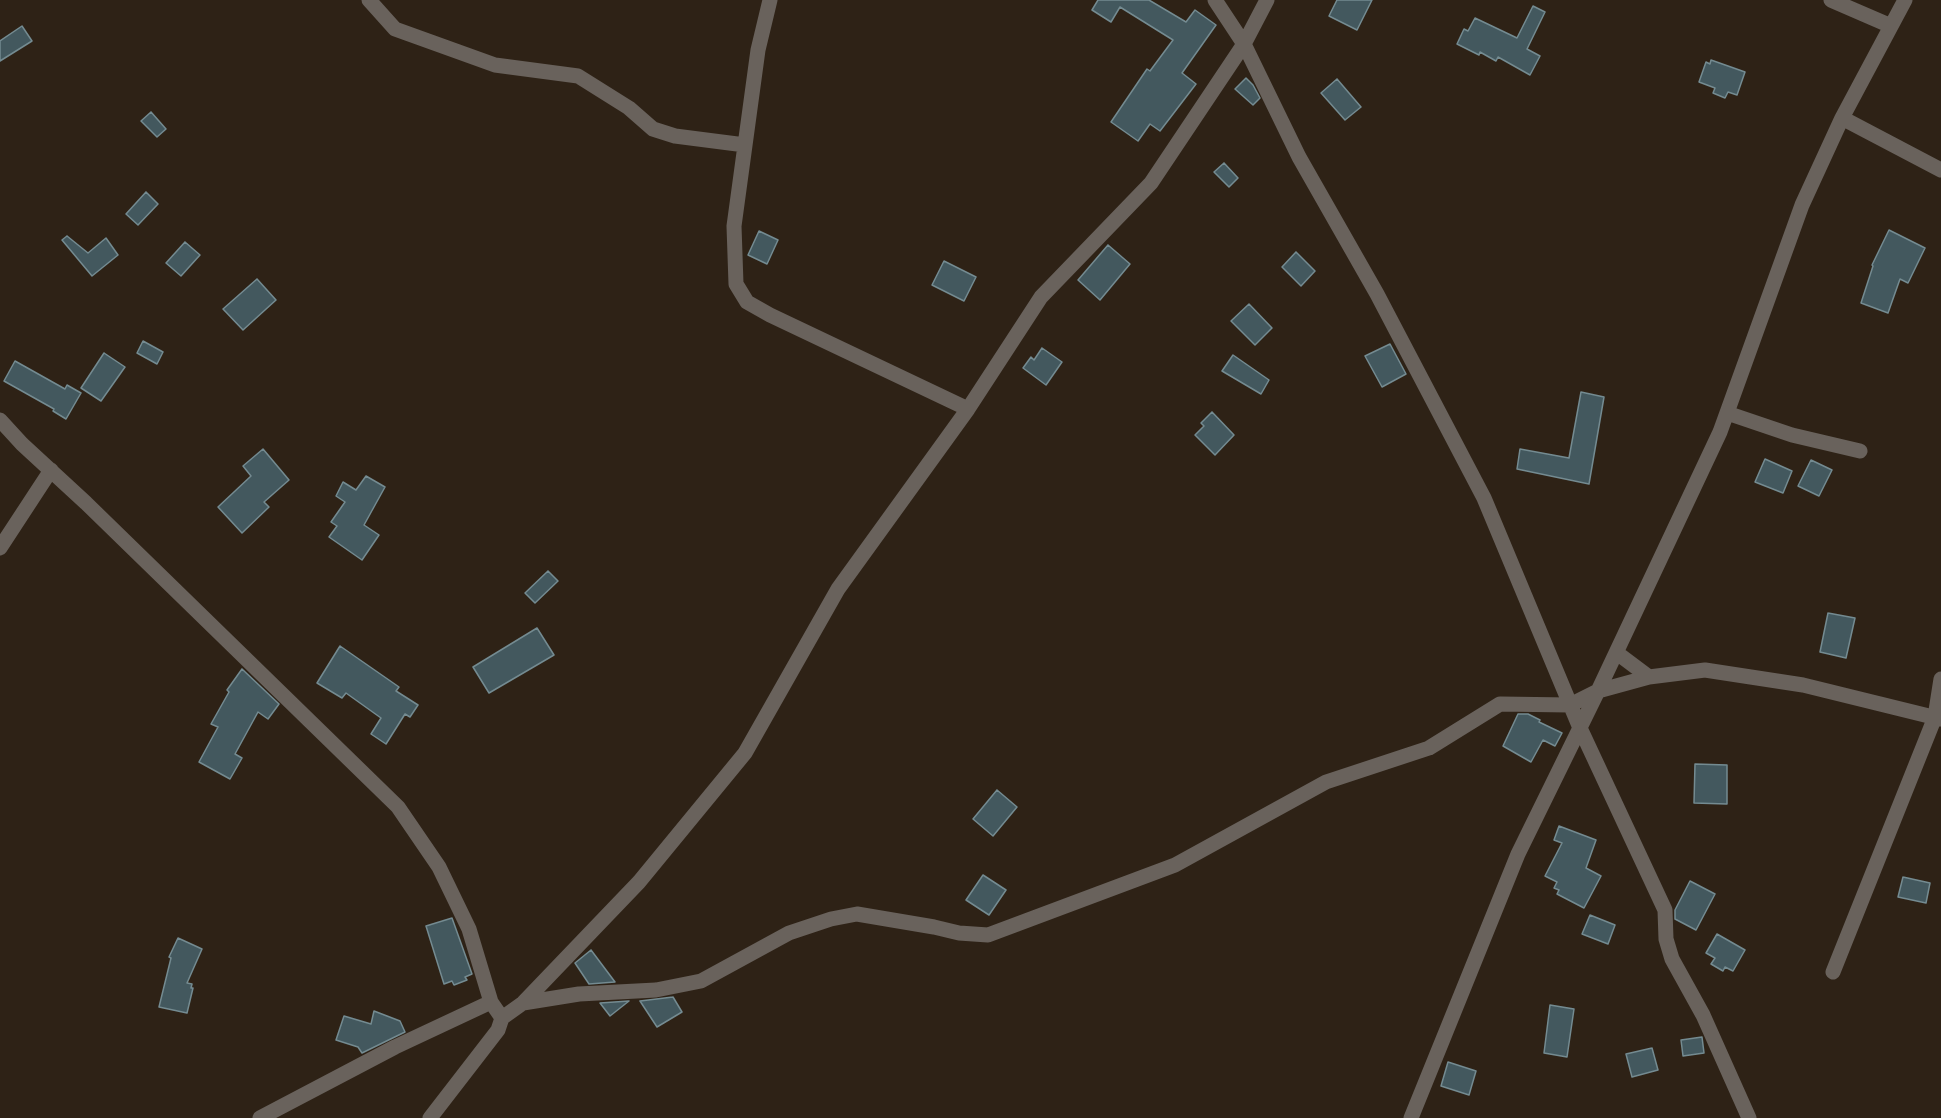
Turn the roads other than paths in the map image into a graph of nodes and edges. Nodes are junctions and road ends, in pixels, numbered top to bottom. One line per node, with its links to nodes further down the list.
1 (369, 0): 10 (street)
2 (770, 0): 10 (street)
3 (1215, 0): 8 (street)
4 (1267, 0): 8 (street)
5 (1831, 0): 7 (street)
6 (1905, 0): 7 (street)
7 (1891, 26): 9 (street)
8 (1244, 44): 12 (street); 22 (street)
9 (1842, 118): 11 (street); 13 (street)
10 (745, 145): 12 (street)
11 (1941, 170)
12 (968, 409): 27 (street)
13 (1727, 413): 15 (street); 18 (street)
14 (0, 420): 16 (street)
15 (1860, 451)
16 (51, 470): 17 (street); 26 (street)
17 (0, 548)
18 (1617, 653): 19 (street); 21 (street)
19 (1649, 677): 21 (street); 23 (street)
20 (1941, 679): 23 (street)
21 (1599, 691): 22 (street); 24 (street)
22 (1570, 705): 24 (street); 27 (street)
23 (1938, 718): 25 (street)
24 (1580, 728): 31 (street); 32 (street)
25 (1833, 972)
26 (490, 1002): 28 (street); 29 (street)
27 (523, 1003): 28 (street)
28 (501, 1018): 30 (street)
29 (260, 1118)
30 (430, 1118)
31 (1411, 1118)
32 (1749, 1118)

